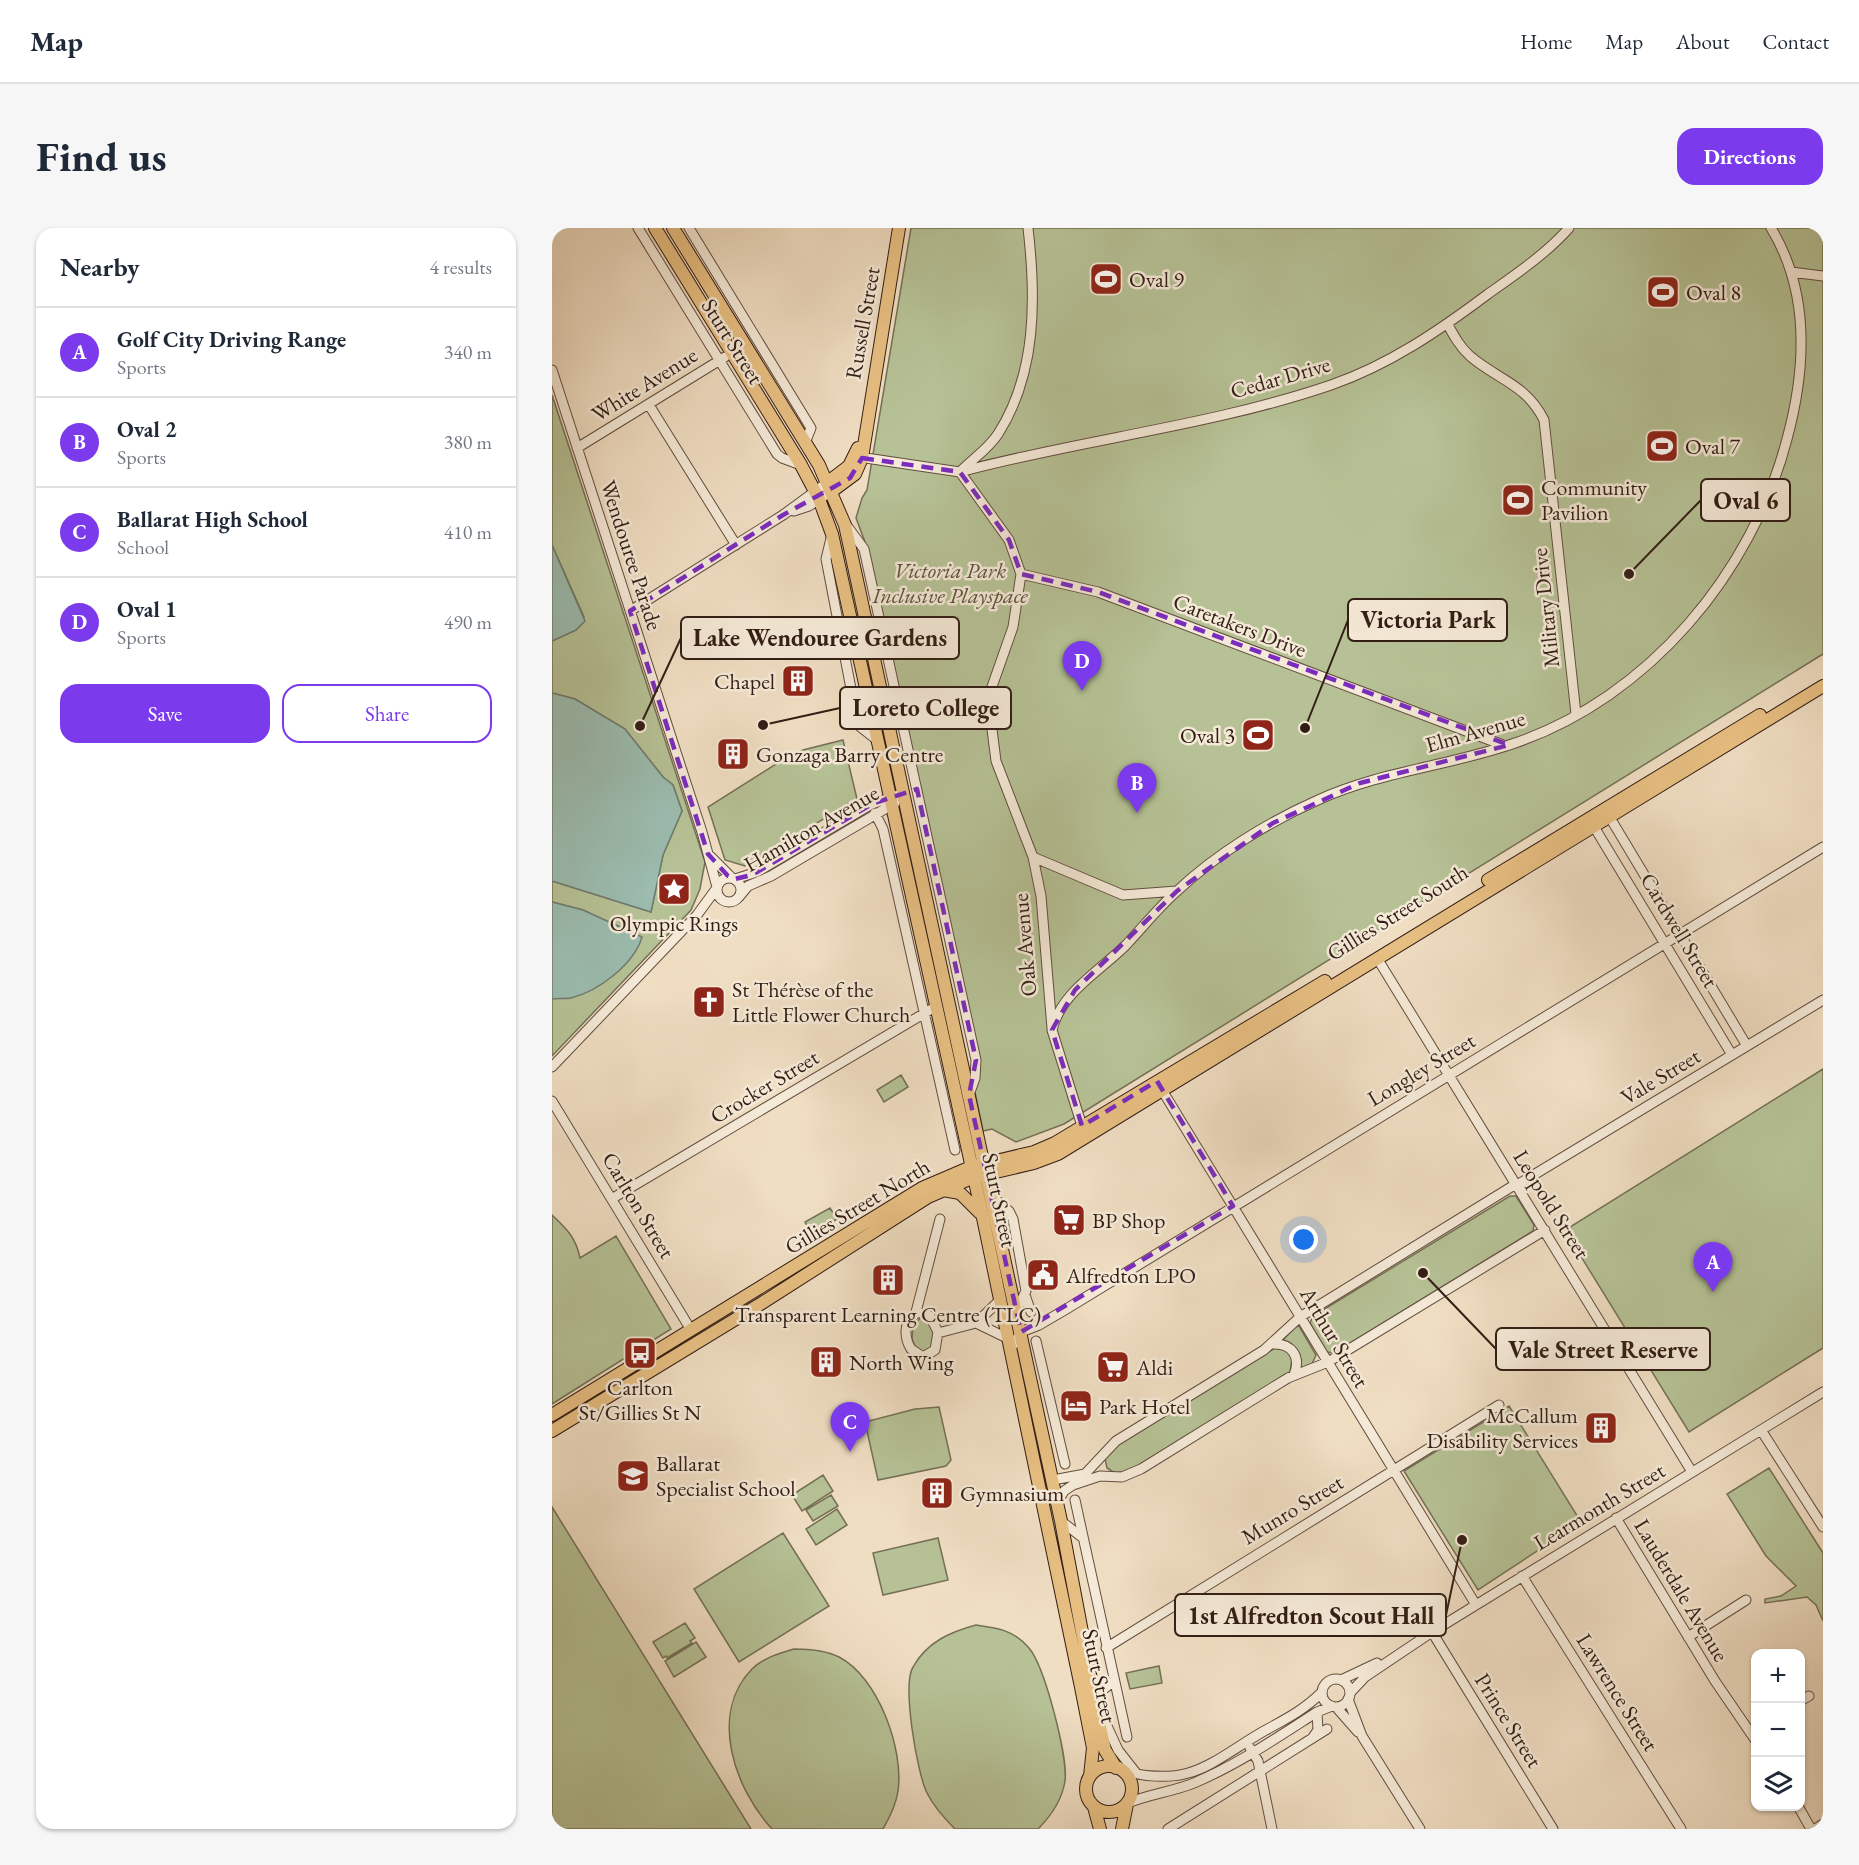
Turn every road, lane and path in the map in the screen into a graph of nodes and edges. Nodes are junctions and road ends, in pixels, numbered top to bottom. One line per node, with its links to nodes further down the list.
1 (638, 228): 13 (street, Sturt Street)
2 (655, 228): 12 (main road, Sturt Street)
3 (673, 228): 16 (main road, Sturt Street)
4 (689, 228): 16 (street, Sturt Street)
5 (899, 228): 18 (main road, Russell Street)
6 (1028, 228): 20 (street)
7 (1569, 228): 11 (street, Cedar Drive)
8 (1771, 228): 9 (street, Elm Avenue)
9 (1791, 272): 10 (street); 28 (street, Elm Avenue)
10 (1823, 276)
11 (1448, 325): 20 (street, Cedar Drive); 28 (street, Military Drive)
12 (732, 353): 13 (street, White Avenue); 19 (main road, Sturt Street)
13 (720, 360): 15 (street, White Avenue); 19 (street, Sturt Street)
14 (552, 370): 17 (street, Wendouree Parade)
15 (648, 405): 17 (street, White Avenue); 23 (street)
16 (806, 443): 21 (main road, Sturt Street)
17 (577, 448): 25 (street, Wendouree Parade)
18 (859, 457): 20 (street); 21 (main road, Russell Street)
19 (801, 465): 22 (main road, Sturt Street)
20 (960, 472): 24 (street, Oak Avenue)
21 (830, 487): 22 (street, Russell Street); 27 (main road, Sturt Street)
22 (817, 495): 23 (street, Russell Street); 31 (main road, Sturt Street)
23 (736, 545): 25 (street, Russell Street)
24 (1021, 574): 29 (street, Caretakers Drive); 37 (street, Oak Avenue)
25 (630, 610): 36 (street, Wendouree Parade)
26 (1822, 681): 32 (main road, Gillies Street South)
27 (889, 692): 30 (main road, Sturt Street); 56 (street, Sturt Street)
28 (1576, 714): 29 (street, Elm Avenue)
29 (1509, 745): 40 (street, Elm Avenue)
30 (904, 795): 31 (street, Hamilton Avenue); 56 (main road, Sturt Street)
31 (890, 801): 33 (street, Hamilton Avenue); 38 (street, Hamilton Avenue); 48 (main road, Sturt Street)
32 (1607, 812): 34 (main road, Gillies Street South); 44 (street, Cardwell Street)
33 (875, 813): 41 (street, Hamilton Avenue); 49 (street, Sturt Street)
34 (1591, 821): 45 (street, Cardwell Street); 46 (main road, Gillies Street South)
35 (1823, 847): 44 (street, Longley Street)
36 (708, 854): 38 (street, Wendouree Parade); 39 (street, Wendouree Parade)
37 (1033, 857): 40 (street, Oak Avenue); 50 (street, Oak Avenue)
38 (735, 879): 39 (street); 41 (street)
39 (716, 888): 42 (street); 43 (street)
40 (1177, 891): 50 (street, Elm Avenue)
41 (739, 897): 42 (street)
42 (727, 902): 43 (street)
43 (697, 915): 53 (street)
44 (1680, 934): 45 (street, Longley Street); 51 (street, Cardwell Street)
45 (1665, 943): 52 (street, Cardwell Street); 54 (street, Longley Street)
46 (1376, 955): 54 (street, Leopold Street); 55 (main road, Gillies Street South)
47 (1823, 1000): 51 (street, Vale Street)
48 (935, 1007): 49 (street, Crocker Street); 60 (main road, Sturt Street)
49 (923, 1014): 59 (street, Sturt Street); 64 (street, Crocker Street)
50 (1052, 1030): 58 (street)
51 (1747, 1046): 52 (street, Vale Street)
52 (1732, 1055): 61 (street, Vale Street)
53 (552, 1067)
54 (1449, 1075): 61 (street, Leopold Street); 65 (street, Longley Street)
55 (1160, 1086): 58 (main road, Gillies Street South); 60 (main road, Gillies Street South); 65 (street, Arthur Street)
56 (969, 1095): 60 (main road, Sturt Street)
57 (552, 1101): 64 (street, Carlton Street)
58 (1082, 1126): 60 (main road, Gillies Street South)
59 (955, 1150)
60 (979, 1170): 62 (main road, Gillies Street North); 63 (main road, Sturt Street); 66 (main road, Sturt Street); 69 (main road, Gillies Street North)
61 (1517, 1185): 68 (street, Leopold Street); 76 (street, Vale Street)
62 (942, 1190): 66 (main road); 72 (main road, Gillies Street North)
63 (991, 1195): 70 (street, Sturt Street); 73 (main road, Sturt Street)
64 (613, 1198): 79 (street, Carlton Street)
65 (1233, 1206): 76 (street, Arthur Street); 78 (street, Longley Street)
66 (983, 1218): 71 (main road, Sturt Street)
67 (940, 1219): 74 (street)
68 (1545, 1230): 86 (street); 99 (street, Leopold Street)
69 (755, 1292): 72 (main road); 79 (main road, Gillies Street North)
70 (1025, 1295): 73 (street); 75 (street, Sturt Street)
71 (999, 1301): 77 (street); 83 (main road, Sturt Street)
72 (762, 1303): 93 (main road, Gillies Street North)
73 (1016, 1311): 80 (main road, Sturt Street)
74 (916, 1312): 81 (street); 81 (street)
75 (1031, 1312)
76 (1300, 1317): 84 (street, Vale Street); 86 (street, Arthur Street)
77 (976, 1323): 81 (street); 83 (street)
78 (1039, 1325): 80 (street, Longley Street); 85 (street, Longley Street)
79 (691, 1330): 91 (main road, Gillies Street North)
80 (1021, 1332): 83 (street); 85 (main road, Sturt Street)
81 (938, 1333)
82 (1036, 1341): 87 (street)
83 (1008, 1344): 131 (main road, Sturt Street)
84 (1273, 1344): 88 (street); 96 (street, Vale Street)
85 (1024, 1350): 87 (street); 95 (main road, Sturt Street)
86 (1328, 1362): 88 (street); 98 (street, Arthur Street)
87 (1044, 1371): 94 (street)
88 (1294, 1375): 100 (street)
89 (1823, 1392): 92 (street, Learmonth Street)
90 (1499, 1405): 98 (street, Munro Street)
91 (552, 1415)
92 (1761, 1430): 99 (street, Learmonth Street); 106 (street)
93 (552, 1431)
94 (1060, 1444): 95 (street); 97 (street)
95 (1047, 1457): 101 (main road, Sturt Street)
96 (1101, 1458): 100 (street); 101 (street, Vale Street)
97 (1065, 1464)
98 (1394, 1471): 110 (street, Arthur Street); 113 (street, Munro Street)
99 (1692, 1472): 104 (street, Learmonth Street)
100 (1113, 1477): 103 (street)
101 (1053, 1480): 103 (main road, Sturt Street)
102 (1075, 1500): 107 (street, Sturt Street)
103 (1057, 1503): 105 (main road, Sturt Street)
104 (1616, 1518): 108 (street, Learmonth Street); 112 (street, Lauderdale Avenue)
105 (1062, 1521): 107 (street); 119 (main road, Sturt Street)
106 (1823, 1527)
107 (1083, 1538): 113 (street, Sturt Street)
108 (1522, 1576): 110 (street, Learmonth Street); 142 (street, Lawrence Street)
109 (1746, 1600): 112 (street)
110 (1476, 1605): 111 (street, Learmonth Street)
111 (1432, 1632): 114 (street, Learmonth Street); 141 (street, Prince Street)
112 (1688, 1637): 123 (street, Lauderdale Avenue)
113 (1106, 1648): 116 (street, Sturt Street)
114 (1396, 1655): 115 (street, Learmonth Street); 118 (street, Learmonth Street)
115 (1341, 1680): 117 (street); 118 (street)
116 (1114, 1681): 119 (street, Sturt Street); 125 (street, Sturt Street)
117 (1322, 1692): 120 (street); 127 (street)
118 (1349, 1696): 120 (street); 124 (street)
119 (1096, 1699): 128 (main road, Sturt Street); 130 (street)
120 (1334, 1707): 121 (street); 124 (street)
121 (1317, 1712): 126 (street); 127 (street)
122 (1327, 1729): 126 (street)
123 (1751, 1730)
124 (1362, 1736): 140 (street)
125 (1127, 1737)
126 (1310, 1740): 129 (street)
127 (1250, 1747): 129 (street); 130 (street); 132 (street)
128 (1119, 1769): 130 (street); 131 (main road); 132 (main road)
129 (1260, 1771): 138 (street); 139 (street)
130 (1138, 1775)
131 (1090, 1776): 133 (main road)
132 (1127, 1804): 133 (main road); 137 (main road)
133 (1094, 1807): 136 (main road)
134 (1801, 1811): 143 (street)
135 (1823, 1824): 143 (street)
136 (1100, 1829)
137 (1122, 1829)
138 (1168, 1829)
139 (1272, 1829)
140 (1420, 1829)
141 (1553, 1829)
142 (1681, 1829)
143 (1813, 1829)

